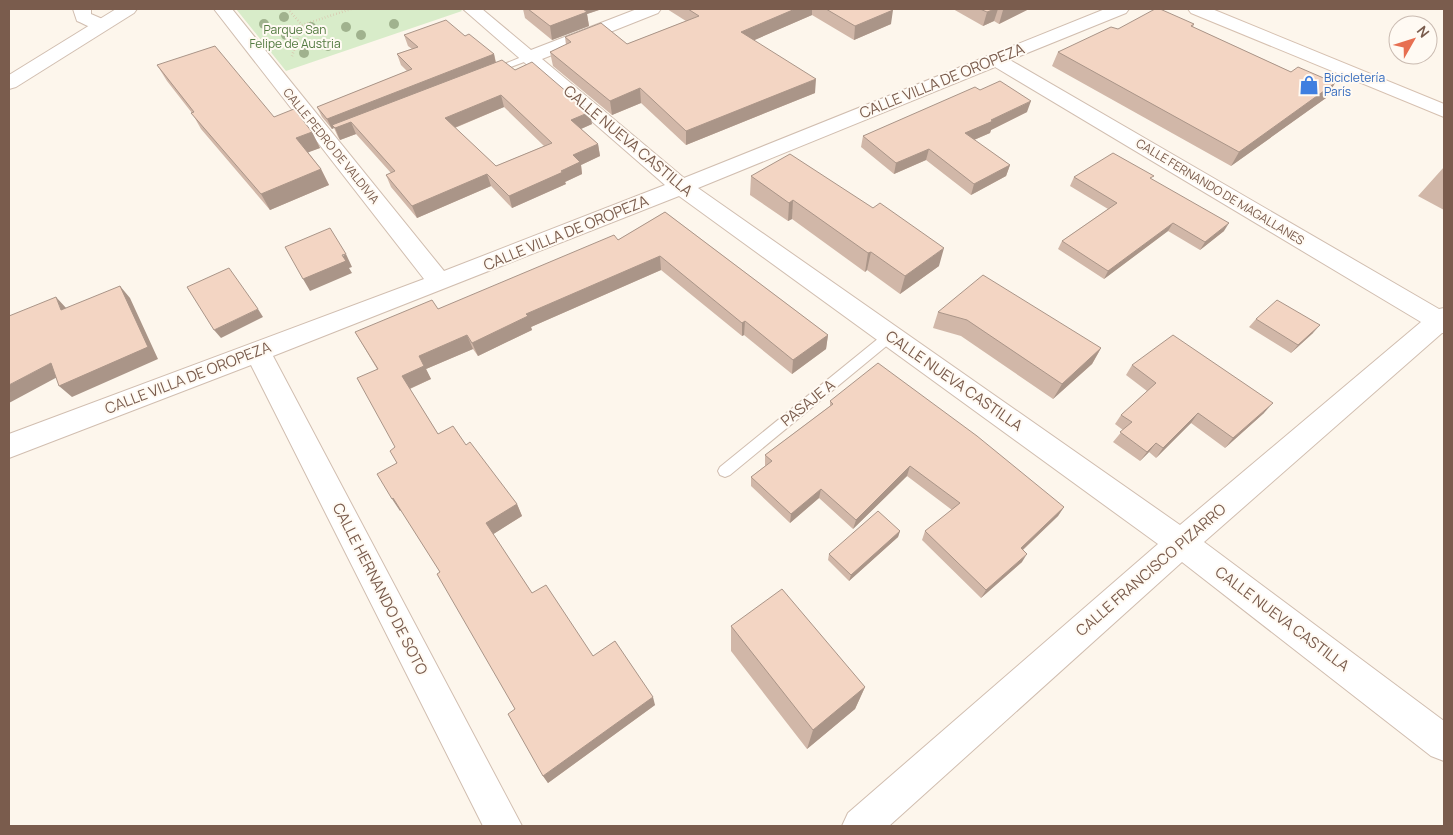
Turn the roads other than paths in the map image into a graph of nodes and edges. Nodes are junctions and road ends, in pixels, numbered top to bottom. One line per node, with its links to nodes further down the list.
1 (82, 9): 8 (street)
2 (128, 9): 8 (street)
3 (222, 9): 15 (street, CALLE PEDRO DE VALDIVIA)
4 (472, 9): 9 (street, CALLE NUEVA CASTILLA)
5 (652, 9): 9 (street)
6 (1120, 9): 10 (street, CALLE VILLA DE OROPEZA)
7 (1197, 9): 13 (street)
8 (101, 25): 12 (street)
9 (529, 57): 11 (lane); 14 (street, CALLE NUEVA CASTILLA)
10 (995, 59): 14 (street, CALLE VILLA DE OROPEZA); 16 (street, CALLE FERNANDO DE MAGALLANES)
11 (484, 74)
12 (9, 83)
13 (1444, 111)
14 (681, 187): 15 (street, CALLE VILLA DE OROPEZA); 17 (street, CALLE NUEVA CASTILLA)
15 (440, 282): 18 (street, CALLE VILLA DE OROPEZA)
16 (1443, 321): 21 (street, CALLE FRANCISCO PIZARRO)
17 (890, 336): 20 (lane, PASAJE A); 21 (street, CALLE NUEVA CASTILLA)
18 (257, 351): 19 (street, CALLE VILLA DE OROPEZA); 23 (street, CALLE HERNANDO DE SOTO)
19 (9, 446)
20 (725, 470)
21 (1181, 543): 22 (street, CALLE NUEVA CASTILLA); 24 (street, CALLE FRANCISCO PIZARRO)
22 (1444, 742)
23 (503, 826)
24 (861, 826)

